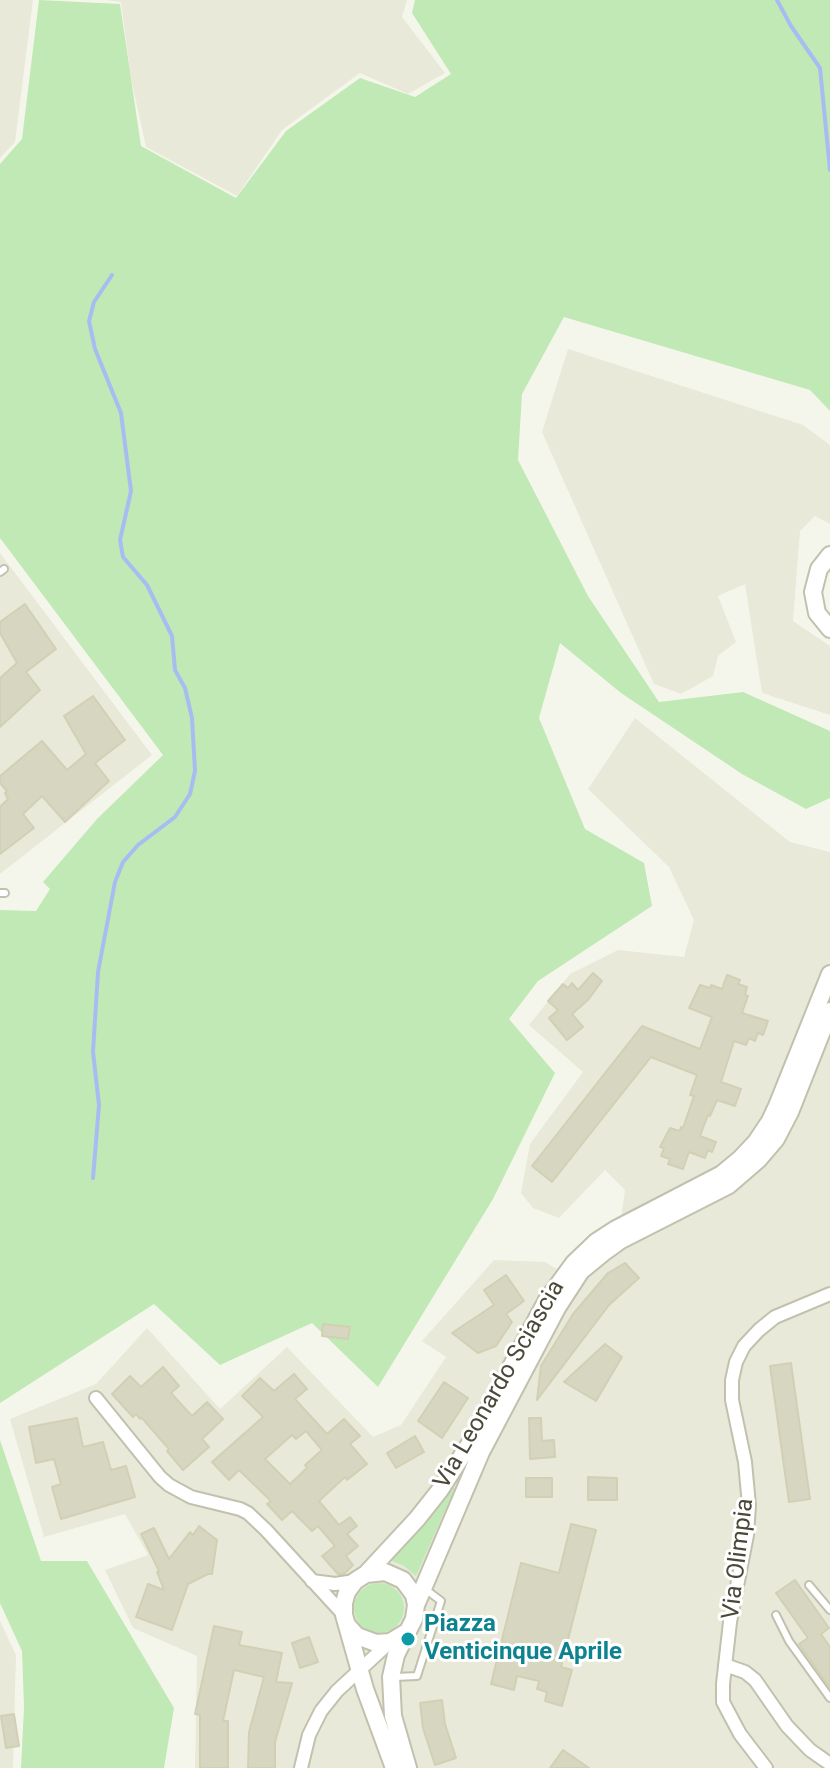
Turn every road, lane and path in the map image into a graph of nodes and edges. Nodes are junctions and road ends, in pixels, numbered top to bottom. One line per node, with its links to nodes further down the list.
1 (830, 555): 2 (street)
2 (830, 629)
3 (830, 974): 4 (street, Via Leonardo Sciascia)
4 (823, 1015): 5 (street, Via Leonardo Sciascia)
5 (801, 1066): 8 (street, Via Leonardo Sciascia); 9 (street, Via Leonardo Sciascia)
6 (830, 1294): 21 (street, Via Olimpia)
7 (96, 1398): 11 (street)
8 (451, 1474): 9 (street); 10 (street, Via Leonardo Sciascia)
9 (467, 1483): 12 (street, Via Leonardo Sciascia)
10 (360, 1577): 11 (street); 14 (street); 17 (street)
11 (312, 1581): 17 (street)
12 (425, 1584): 14 (street, Via Leonardo Sciascia); 23 (lane)
13 (809, 1585): 15 (lane)
14 (416, 1605): 18 (street)
15 (830, 1610)
16 (776, 1615): 26 (lane)
17 (346, 1620): 19 (street); 20 (street)
18 (407, 1631): 19 (street); 23 (street)
19 (390, 1642): 22 (street)
20 (354, 1652): 22 (street); 25 (street)
21 (725, 1665): 27 (street); 31 (street, Via Olimpia)
22 (359, 1670): 24 (street); 25 (street)
23 (391, 1679): 30 (street)
24 (365, 1689): 25 (street); 29 (street)
25 (337, 1691): 28 (street)
26 (830, 1698)
27 (830, 1764)
28 (301, 1768)
29 (394, 1768)
30 (408, 1768)
31 (766, 1768)

